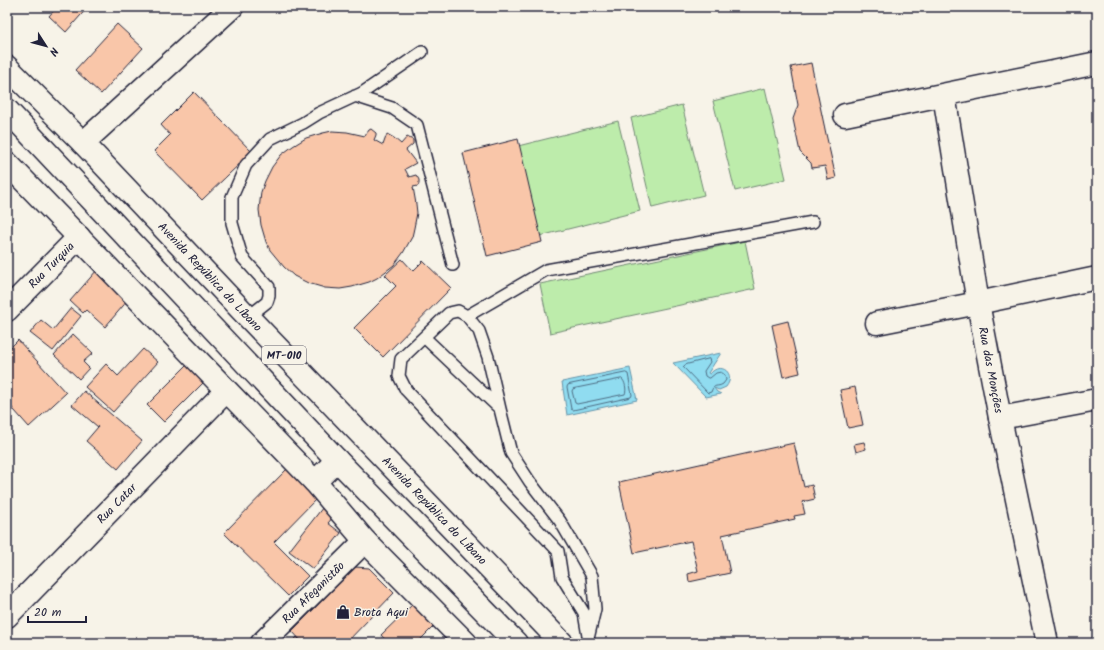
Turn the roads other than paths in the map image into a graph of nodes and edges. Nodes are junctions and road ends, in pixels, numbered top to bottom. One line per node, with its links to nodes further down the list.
1 (232, 7): 9 (street)
2 (422, 52): 6 (lane)
3 (1097, 63): 5 (street)
4 (7, 67): 9 (street, Avenida República do Líbano / MT-010)
5 (944, 95): 8 (street); 15 (street, Rua das Monções)
6 (356, 96): 13 (lane); 18 (lane)
7 (7, 110): 25 (street, MT-010)
8 (845, 115)
9 (83, 144): 18 (street, Avenida República do Líbano / MT-010)
10 (7, 162): 12 (street)
11 (813, 222): 17 (lane)
12 (78, 237): 16 (street, Rua Turquia); 21 (street)
13 (453, 265)
14 (1097, 278): 15 (street)
15 (978, 303): 19 (street); 24 (street, Rua das Monções)
16 (7, 310)
17 (467, 316): 20 (lane); 23 (lane)
18 (248, 317): 33 (street, Avenida República do Líbano / MT-010)
19 (877, 323)
20 (424, 337): 23 (lane); 29 (lane)
21 (226, 391): 26 (street); 28 (street, Rua Catar)
22 (1097, 400): 24 (street)
23 (500, 409): 29 (lane)
24 (1000, 418): 34 (street, Rua das Monções)
25 (337, 460): 26 (street); 32 (street, MT-010)
26 (315, 482): 27 (street)
27 (364, 541): 30 (street, Rua Afeganistão); 31 (street)
28 (7, 616)
29 (588, 640)
30 (262, 643)
31 (466, 643)
32 (516, 643)
33 (562, 643)
34 (1047, 643)

